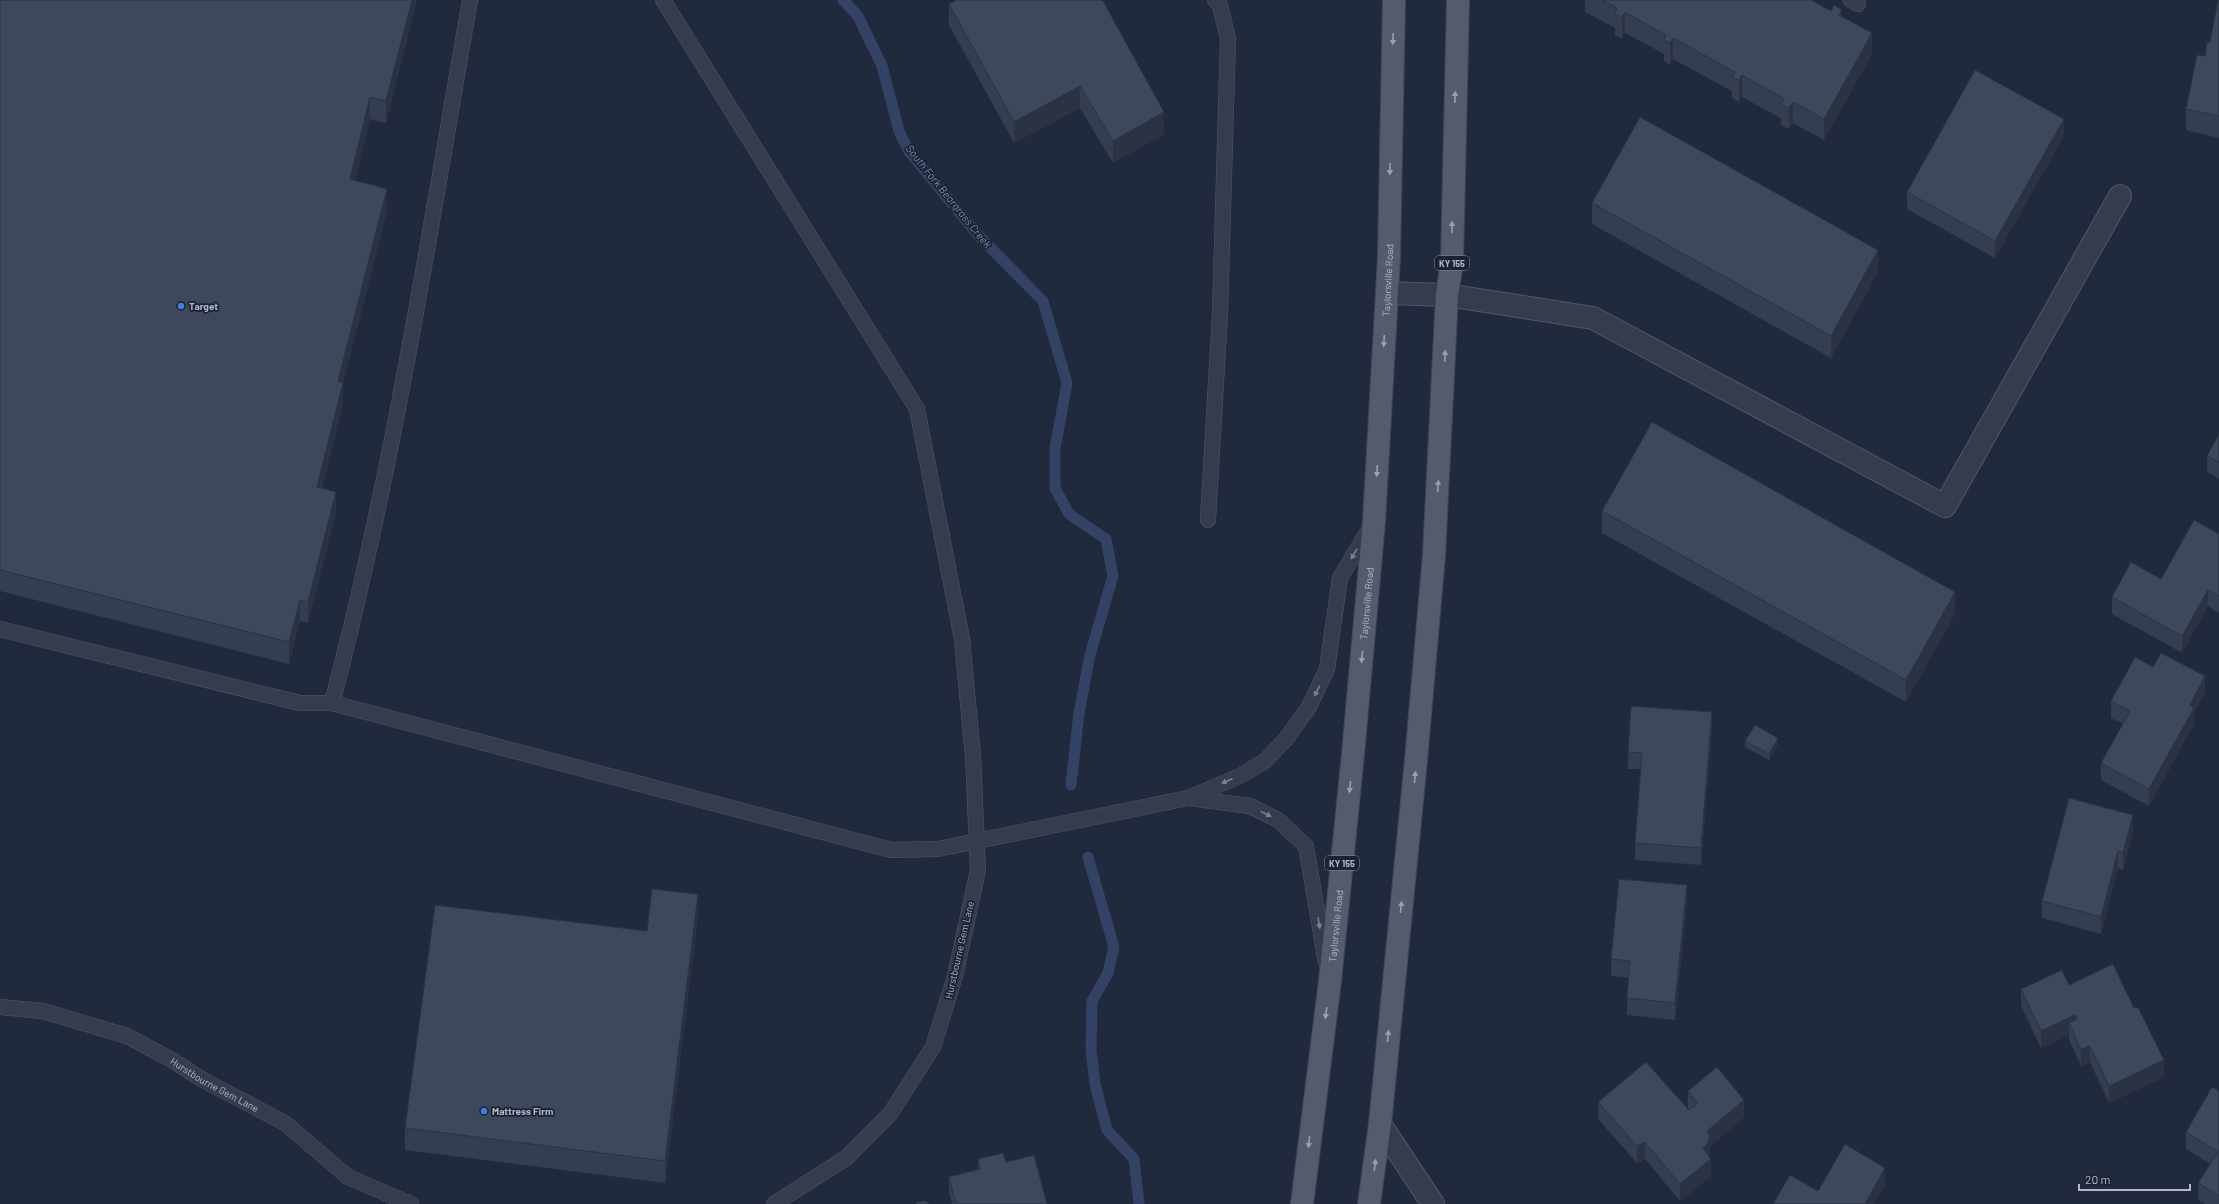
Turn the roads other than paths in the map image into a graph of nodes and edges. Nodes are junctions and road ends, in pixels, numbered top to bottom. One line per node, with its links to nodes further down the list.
1 (470, 0): 12 (lane)
2 (663, 0): 14 (lane, Hurstbourne Gem Lane)
3 (1215, 0): 9 (lane)
4 (1394, 0): 7 (main road, Taylorsville Road / KY 155, one-way to 7)
5 (1458, 0): 8 (main road, KY 155, one-way to 5)
6 (2120, 196): 8 (street)
7 (1387, 293): 8 (street); 10 (main road, Taylorsville Road / KY 155, one-way to 10)
8 (1447, 295): 17 (main road, KY 155, one-way to 8)
9 (1208, 520)
10 (1374, 521): 13 (lane, one-way to 13); 15 (main road, Taylorsville Road / KY 155, one-way to 15)
11 (0, 629): 12 (lane)
12 (332, 704): 14 (lane)
13 (1188, 798): 14 (lane); 15 (lane, one-way to 15)
14 (976, 841): 19 (lane, Hurstbourne Gem Lane)
15 (1330, 981): 20 (main road, Taylorsville Road / KY 155, one-way to 20)
16 (0, 1007): 18 (lane, Hurstbourne Gem Lane)
17 (1380, 1124): 21 (main road, KY 155, one-way to 17); 22 (street)
18 (411, 1204)
19 (774, 1204)
20 (1302, 1204)
21 (1369, 1204)
22 (1433, 1204)

